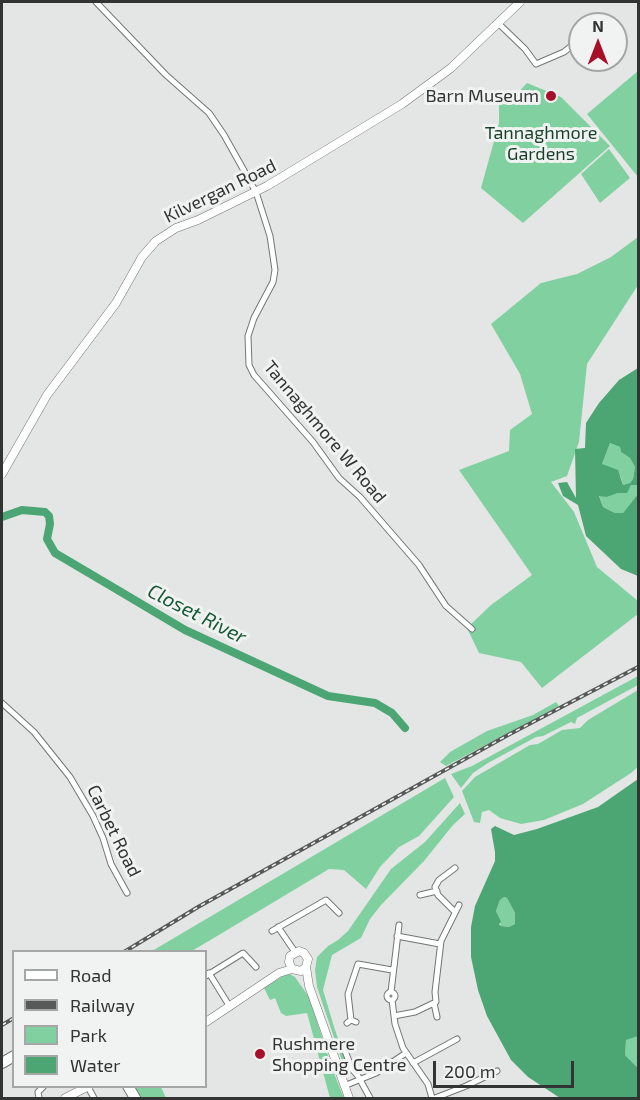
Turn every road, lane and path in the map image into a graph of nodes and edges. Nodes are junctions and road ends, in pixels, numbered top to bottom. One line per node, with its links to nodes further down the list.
1 (96, 2): 5 (street, Tannaghmore W Road)
2 (520, 2): 3 (street, Kilvergan Road)
3 (498, 23): 4 (street); 5 (street, Kilvergan Road)
4 (568, 49)
5 (256, 192): 6 (street, Kilvergan Road); 7 (street, Tannaghmore W Road)
6 (2, 474)
7 (472, 630)
8 (2, 703): 11 (street, Carbet Road)
9 (454, 871): 10 (street)
10 (436, 891): 12 (street); 14 (street)
11 (127, 892)
12 (420, 895)
13 (459, 905): 14 (street)
14 (455, 912): 20 (street)
15 (339, 913): 17 (street)
16 (399, 925): 19 (street)
17 (278, 927): 18 (street); 21 (street)
18 (272, 931)
19 (398, 936): 20 (street); 25 (street)
20 (441, 944): 28 (street)
21 (295, 952): 23 (street); 24 (street)
22 (256, 967): 26 (street)
23 (293, 967): 24 (street); 27 (street); 29 (street)
24 (306, 967): 27 (street)
25 (392, 970): 30 (street); 33 (street)
26 (207, 975): 29 (street)
27 (309, 986): 40 (street)
28 (434, 1003): 30 (street); 31 (street)
29 (224, 1010): 32 (street)
30 (394, 1016): 36 (street)
31 (437, 1017)
32 (207, 1021)
33 (351, 1022)
34 (457, 1040): 37 (street)
35 (345, 1051): 39 (street)
36 (406, 1053): 37 (street); 39 (street)
37 (413, 1063): 46 (street)
38 (497, 1071): 46 (street)
39 (361, 1080): 40 (street); 43 (street)
40 (344, 1086): 45 (street)
41 (87, 1088): 44 (street)
42 (374, 1091): 43 (street)
43 (369, 1096)
44 (65, 1098)
45 (349, 1098)
46 (434, 1098)

